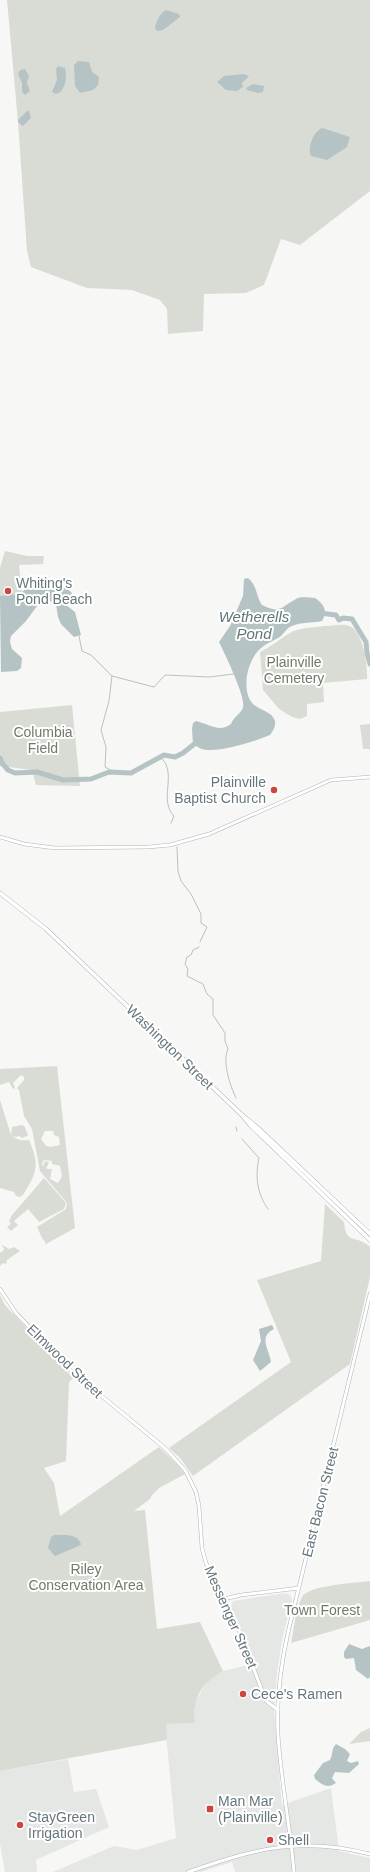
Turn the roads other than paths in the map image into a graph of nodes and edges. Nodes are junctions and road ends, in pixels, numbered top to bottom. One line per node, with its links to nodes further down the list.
1 (370, 777): 2 (main road)
2 (0, 837)
3 (0, 893): 4 (main road, Washington Street)
4 (242, 1115): 5 (main road, Washington Street); 6 (main road, Washington Street)
5 (370, 1234)
6 (370, 1240)
7 (0, 1289): 9 (main road, Elmwood Street)
8 (370, 1294): 10 (main road, East Bacon Street)
9 (138, 1427): 11 (main road, Messenger Street)
10 (299, 1588): 11 (main road); 12 (main road, East Bacon Street)
11 (224, 1599): 12 (main road, Messenger Street)
12 (278, 1710): 13 (main road)
13 (292, 1846): 14 (main road); 15 (main road); 16 (main road)
14 (370, 1854)
15 (188, 1872)
16 (294, 1872)

